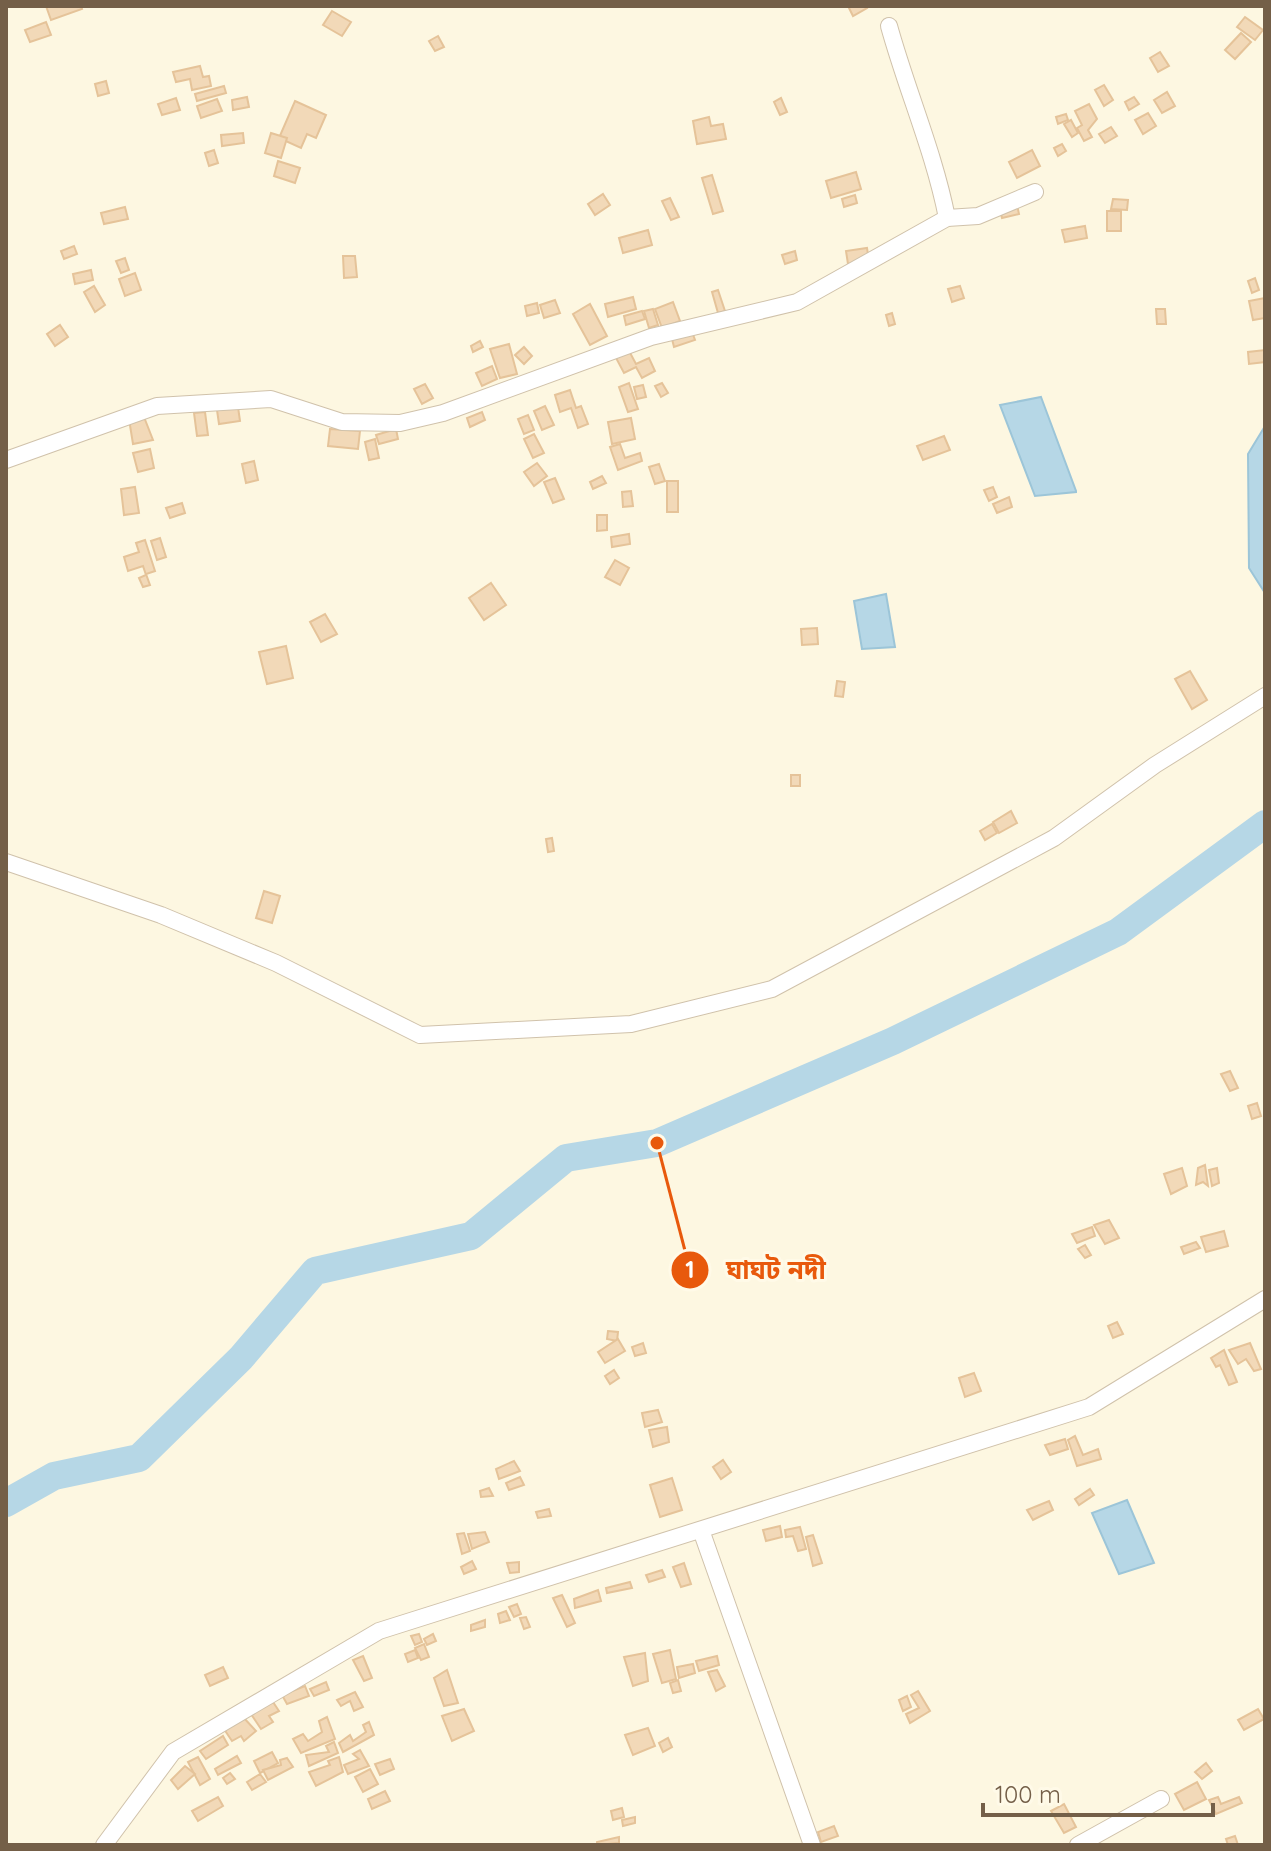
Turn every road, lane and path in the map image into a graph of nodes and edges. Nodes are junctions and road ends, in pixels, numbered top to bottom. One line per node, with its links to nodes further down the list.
1 (889, 26): 3 (street)
2 (1035, 192): 3 (street)
3 (947, 218): 4 (street)
4 (6, 460)
5 (1265, 696): 6 (street)
6 (6, 862)
7 (1265, 1299): 8 (street)
8 (701, 1530): 10 (street); 11 (street)
9 (1161, 1799): 12 (street)
10 (104, 1845)
11 (812, 1845)
12 (1078, 1845)

